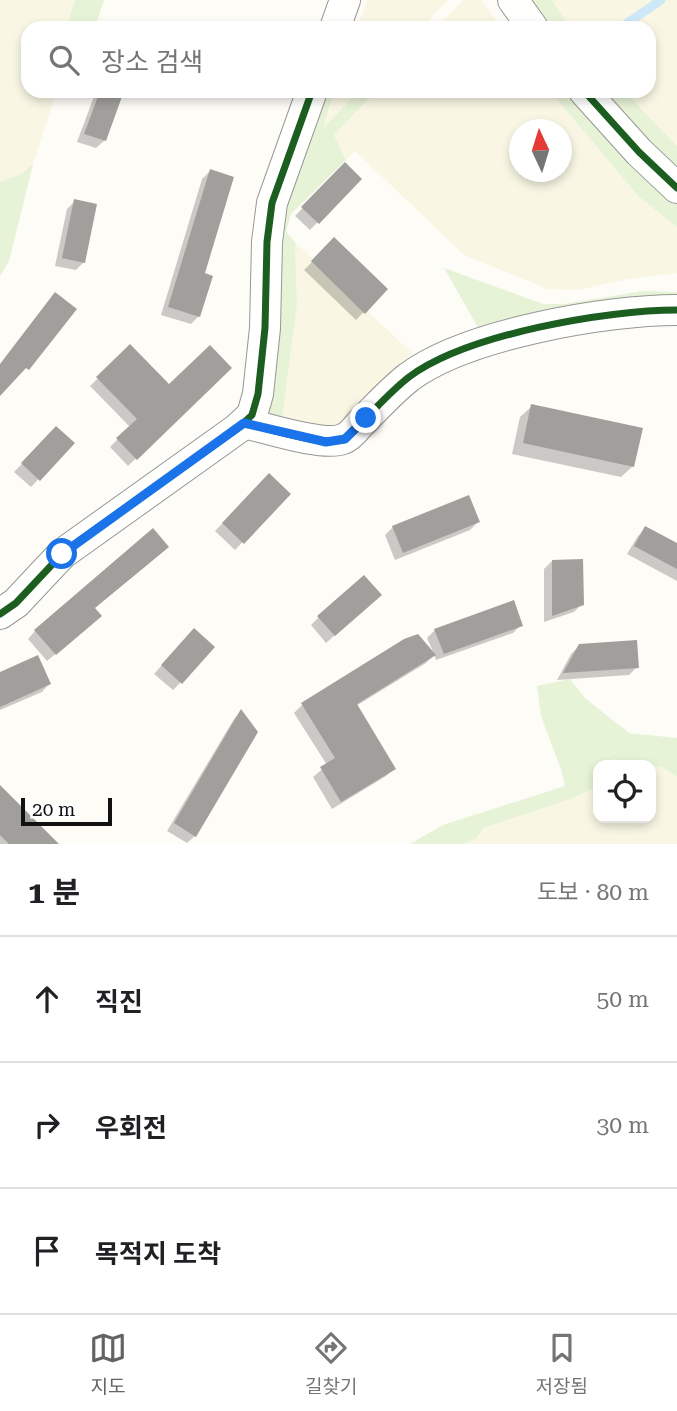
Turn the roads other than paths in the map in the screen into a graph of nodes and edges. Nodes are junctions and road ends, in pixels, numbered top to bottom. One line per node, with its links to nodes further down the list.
1 (345, 0): 3 (street)
2 (513, 0): 4 (street)
3 (338, 21)
4 (528, 21)
5 (310, 98): 9 (street)
6 (590, 98): 7 (street)
7 (677, 188)
8 (677, 310): 9 (street)
9 (244, 423): 10 (street)
10 (0, 614)

